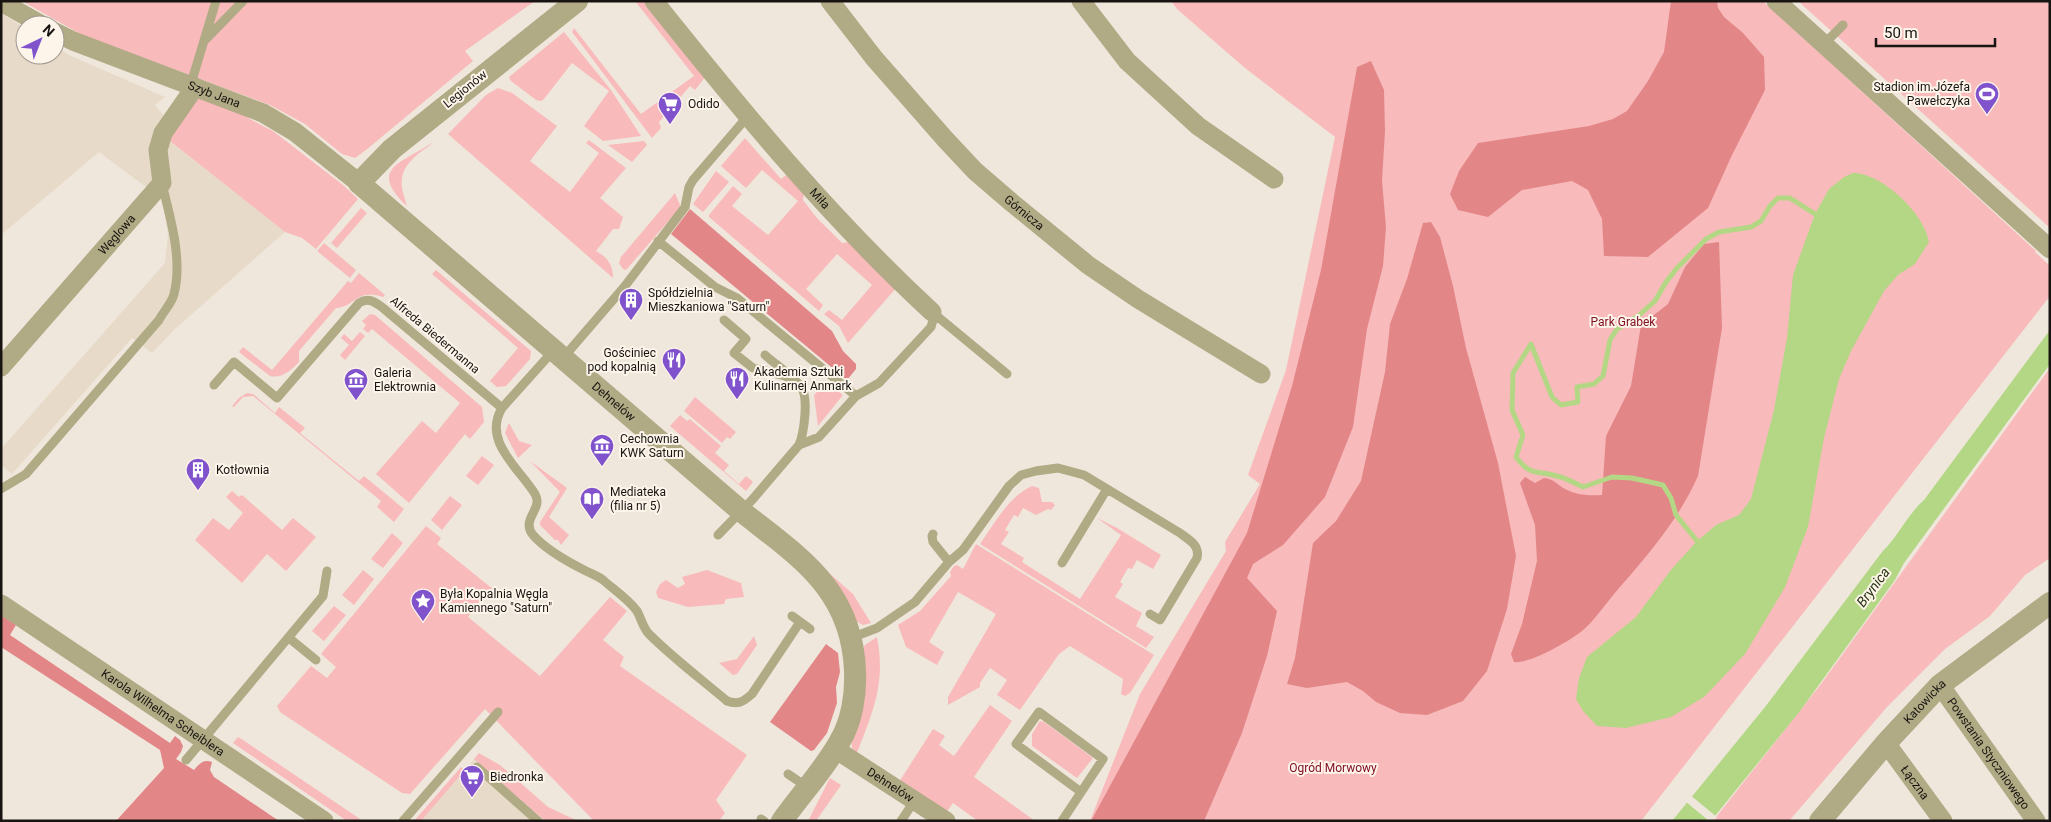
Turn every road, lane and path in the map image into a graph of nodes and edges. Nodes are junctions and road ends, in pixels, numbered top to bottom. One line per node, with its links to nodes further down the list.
1 (216, 1): 12 (lane)
2 (243, 1): 12 (lane)
3 (577, 1): 18 (street, Legionów)
4 (654, 1): 15 (street, Miła)
5 (830, 1): 27 (street, Górnicza)
6 (1081, 1): 16 (street)
7 (1776, 1): 13 (street)
8 (1, 2): 9 (street)
9 (24, 15)
10 (1843, 25): 13 (lane)
11 (65, 37): 14 (street, Szyb Jana)
12 (204, 41): 14 (lane)
13 (1824, 44): 20 (street)
14 (195, 87): 17 (street); 18 (street, Szyb Jana)
15 (748, 116): 19 (lane); 21 (street, Miła)
16 (1274, 179)
17 (162, 183): 25 (street, Węglowa); 33 (lane)
18 (359, 183): 23 (street, Dehnelów)
19 (658, 241): 23 (lane); 30 (lane)
20 (2050, 249)
21 (932, 312): 26 (lane, Miła); 30 (lane)
22 (724, 320): 28 (lane)
23 (559, 354): 31 (lane); 35 (street, Dehnelów)
24 (765, 355): 28 (lane)
25 (1, 367)
26 (1007, 374)
27 (1261, 374)
28 (798, 384): 32 (lane)
29 (214, 385): 31 (lane, Alfreda Biedermanna)
30 (856, 396): 32 (lane)
31 (502, 408): 45 (lane)
32 (799, 445): 35 (lane)
33 (1, 489)
34 (1107, 489): 38 (lane); 39 (lane); 43 (lane)
35 (741, 511): 37 (lane); 48 (street, Dehnelów)
36 (933, 534): 38 (lane)
37 (718, 535)
38 (949, 562): 48 (lane)
39 (1062, 563)
40 (327, 571): 47 (lane)
41 (2050, 603): 50 (street, Katowicka)
42 (9, 606): 52 (street, Karola Wilhelma Scheiblera)
43 (1150, 614)
44 (792, 616): 45 (lane)
45 (800, 622): 46 (lane)
46 (810, 629)
47 (289, 638): 49 (lane); 52 (lane)
48 (851, 638): 54 (street, Dehnelów)
49 (316, 660)
50 (1940, 686): 53 (street, Katowicka); 71 (street, Powstania Styczniowego)
51 (498, 712): 63 (lane)
52 (203, 739): 55 (lane); 62 (street, Karola Wilhelma Scheiblera)
53 (1886, 743): 69 (street, Katowicka); 70 (street, Łączna)
54 (835, 749): 58 (street, Dehnelów); 60 (street, Dehnelów)
55 (186, 760)
56 (477, 767): 64 (lane)
57 (788, 774): 58 (lane)
58 (813, 781): 61 (street, Dehnelów); 65 (street, Dehnelów)
59 (1081, 792): 59 (lane); 68 (lane)
60 (915, 800): 66 (lane); 67 (street, Dehnelów)
61 (769, 820)
62 (324, 821)
63 (403, 821)
64 (538, 821)
65 (802, 821)
66 (901, 821)
67 (946, 821)
68 (1062, 821)
69 (1820, 821)
70 (1943, 821)
71 (2036, 821)

